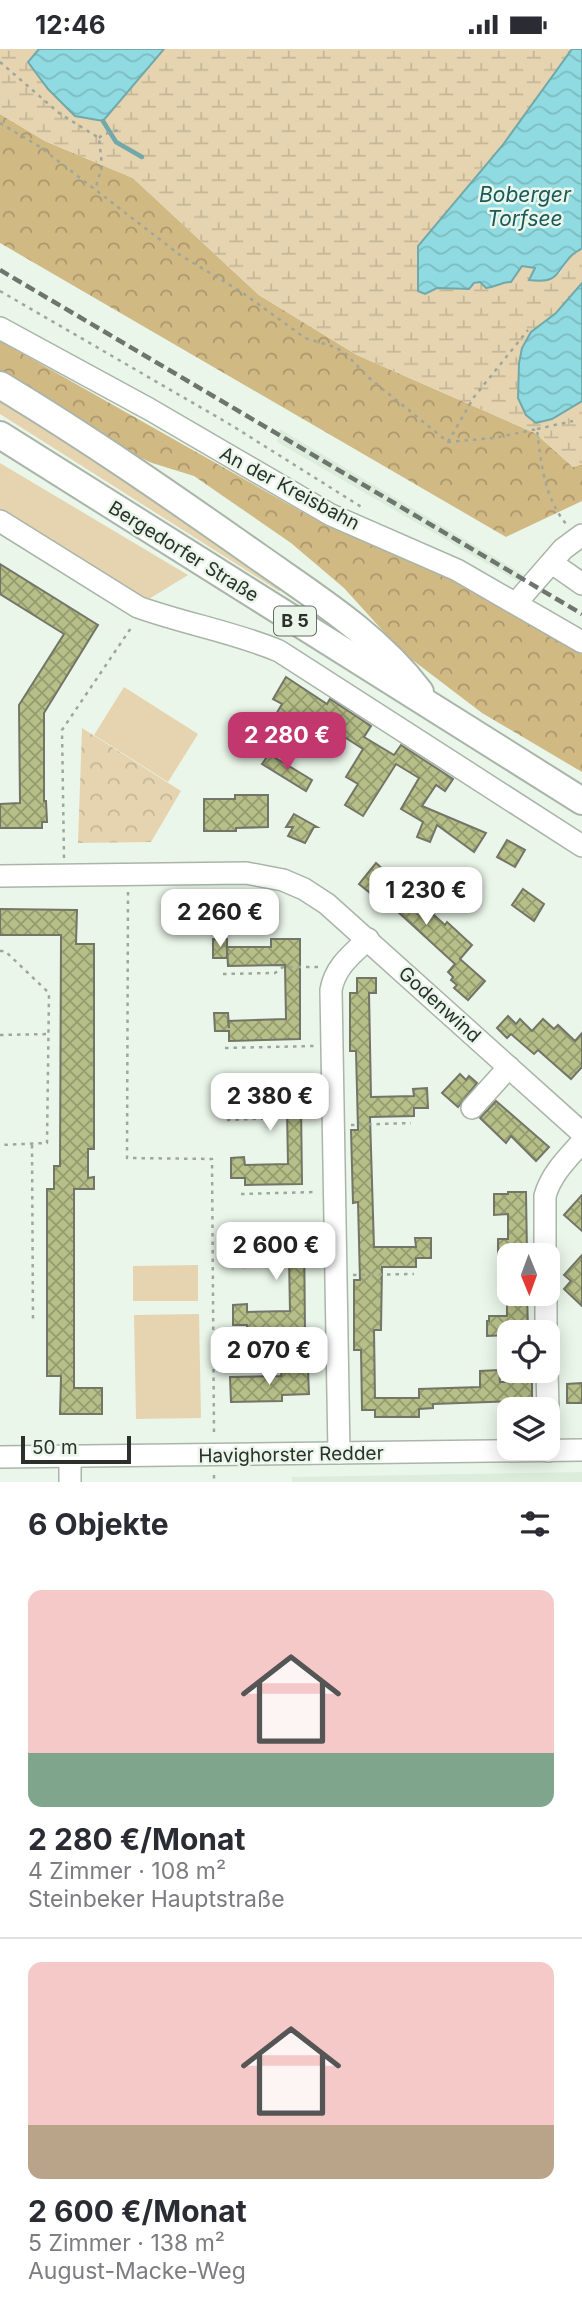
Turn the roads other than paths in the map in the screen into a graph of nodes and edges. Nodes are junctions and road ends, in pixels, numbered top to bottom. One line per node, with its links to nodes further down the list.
1 (0, 328): 8 (street, An der Kreisbahn)
2 (0, 385): 10 (main road)
3 (0, 435): 10 (main road, Bergedorfer Straße / B 5)
4 (0, 521): 12 (street)
5 (580, 536): 6 (street)
6 (552, 563): 7 (street); 8 (street)
7 (582, 584)
8 (516, 603): 9 (street, An der Kreisbahn)
9 (582, 642)
10 (431, 708): 11 (main road, Bergedorfer Straße / B 5)
11 (582, 801)
12 (582, 846)
13 (0, 876): 14 (street, Godenwind)
14 (369, 939): 15 (street, Godenwind); 23 (street)
15 (509, 1067): 16 (street); 17 (street, Godenwind)
16 (471, 1108)
17 (582, 1133)
18 (582, 1142): 19 (street)
19 (545, 1243)
20 (582, 1450): 22 (street, Havighorster Redder)
21 (497, 1451): 23 (street, Havighorster Redder)
22 (560, 1451)
23 (340, 1453): 25 (street, Havighorster Redder)
24 (0, 1457): 25 (street, Havighorster Redder)
25 (70, 1457): 26 (street)
26 (70, 1482)

